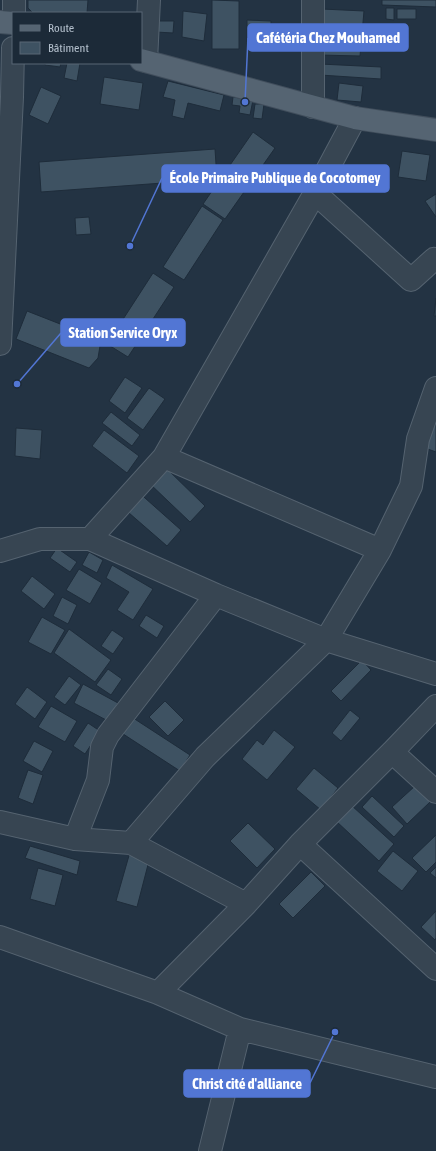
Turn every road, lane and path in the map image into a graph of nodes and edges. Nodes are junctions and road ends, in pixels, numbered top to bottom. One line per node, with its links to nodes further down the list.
1 (14, 0): 4 (street)
2 (149, 0): 7 (street)
3 (313, 0): 9 (street)
4 (14, 12)
5 (0, 22): 6 (main road)
6 (12, 23)
7 (143, 60): 9 (main road)
8 (13, 64): 14 (street)
9 (313, 107): 10 (main road)
10 (356, 118): 11 (main road); 12 (street)
11 (436, 130)
12 (315, 193): 13 (street); 16 (street)
13 (436, 260)
14 (0, 344)
15 (436, 388): 18 (street)
16 (164, 458): 17 (street); 18 (street)
17 (90, 539): 19 (street); 20 (street)
18 (380, 550): 21 (street)
19 (0, 551)
20 (216, 595): 21 (street); 27 (street)
21 (326, 640): 22 (street); 28 (street)
22 (436, 674)
23 (436, 706): 24 (street)
24 (392, 752): 25 (street); 29 (street)
25 (436, 792)
26 (0, 822): 27 (street)
27 (75, 839): 28 (street)
28 (131, 843): 30 (street)
29 (300, 844): 30 (street); 32 (street)
30 (246, 904): 33 (street)
31 (0, 937): 33 (street)
32 (436, 969)
33 (158, 993): 34 (street)
34 (240, 1028): 35 (street); 36 (street)
35 (436, 1077)
36 (210, 1151)

